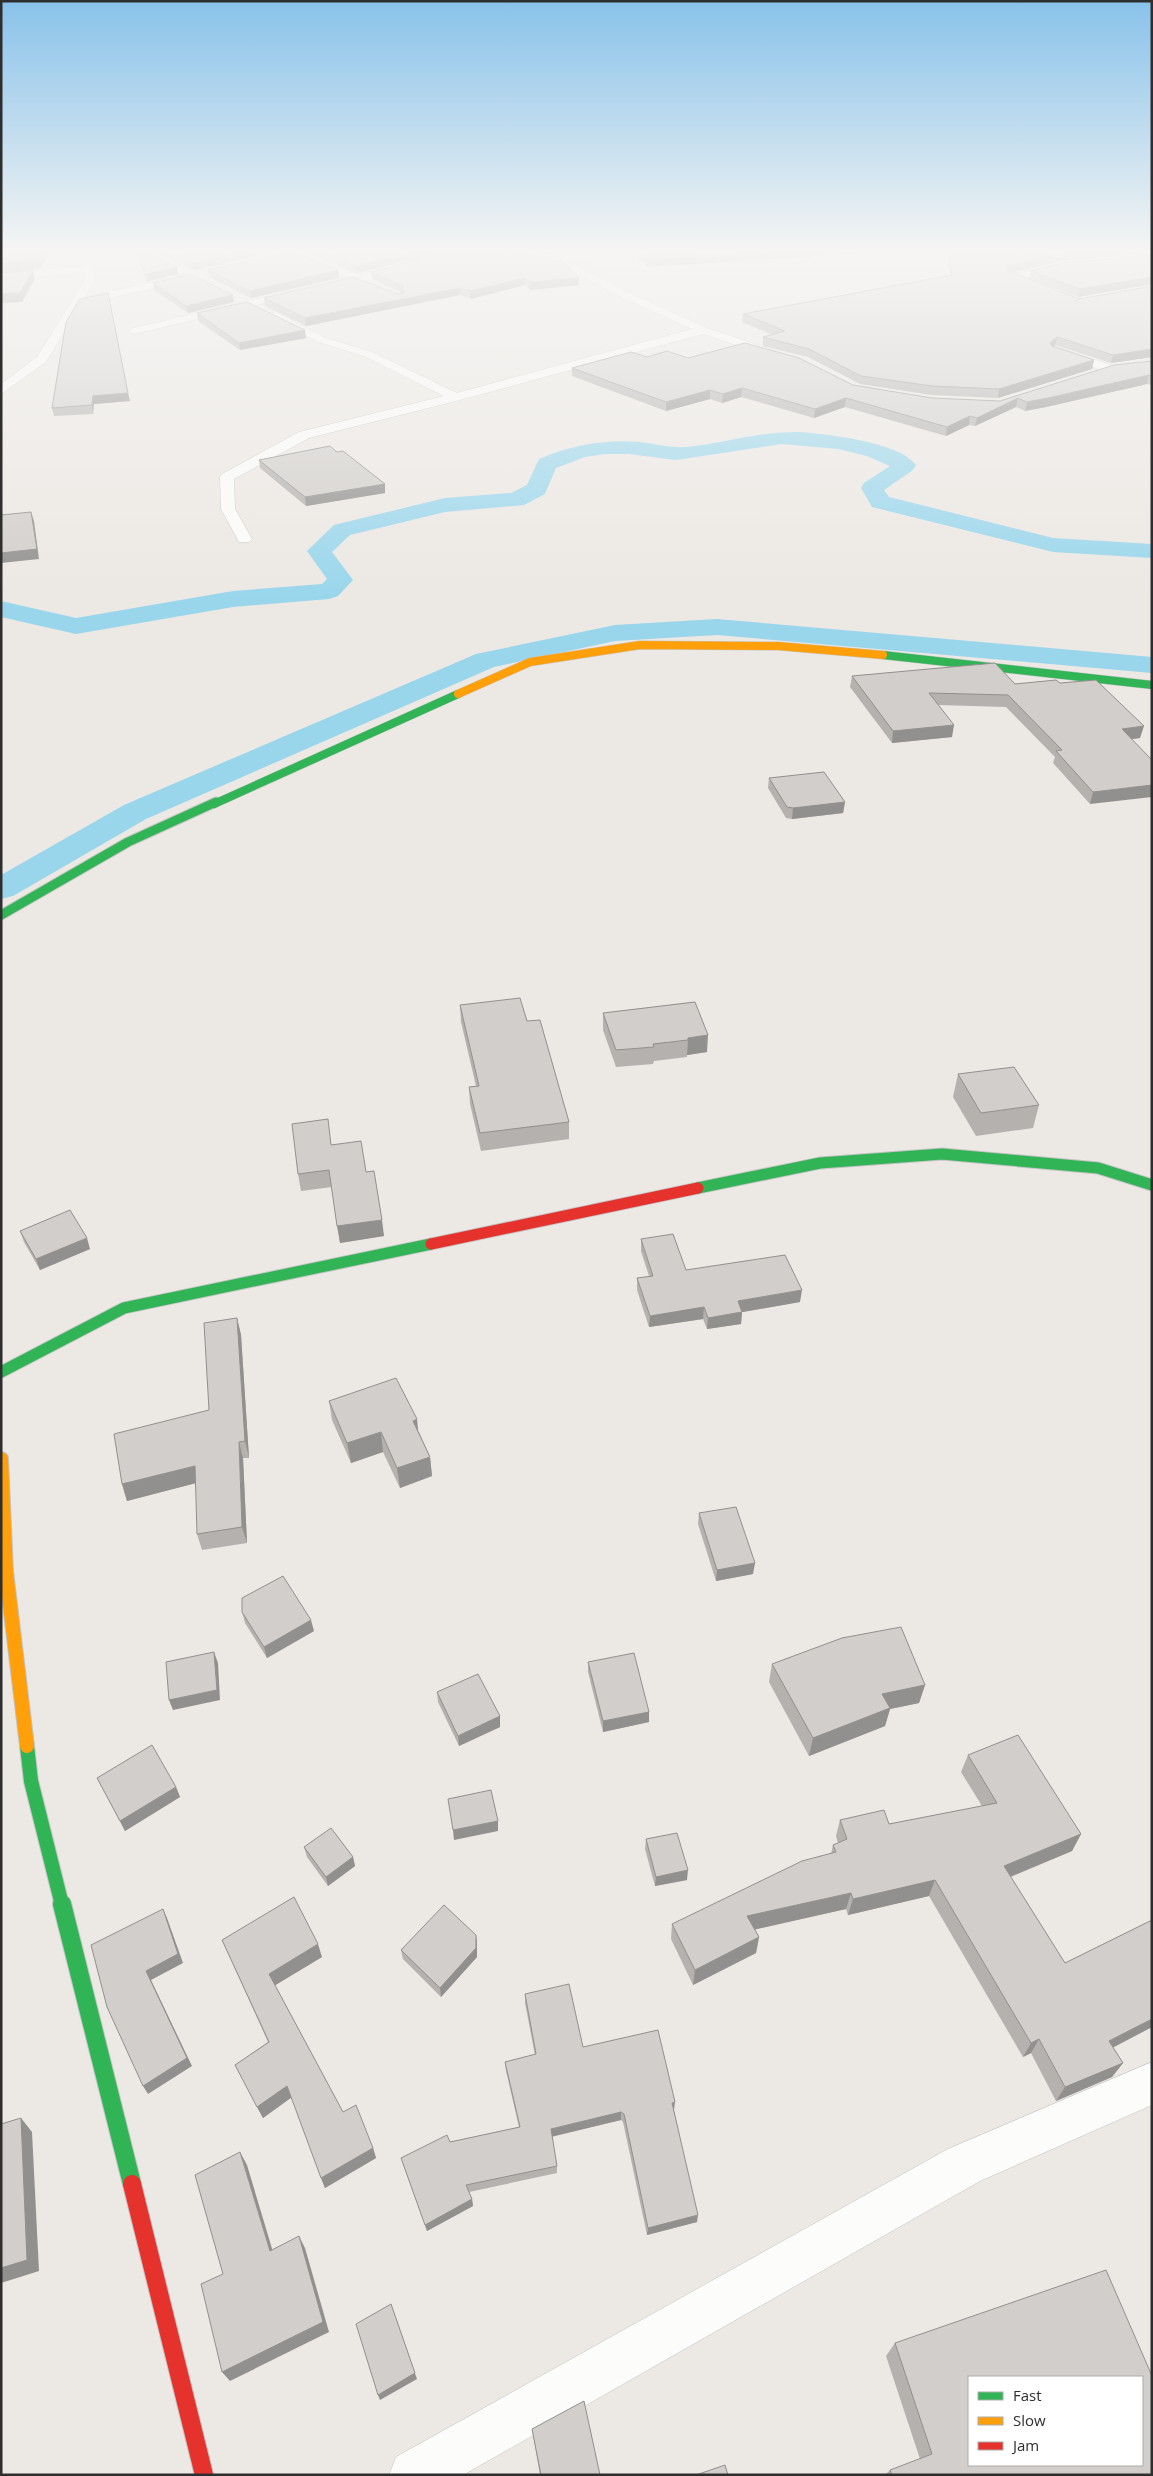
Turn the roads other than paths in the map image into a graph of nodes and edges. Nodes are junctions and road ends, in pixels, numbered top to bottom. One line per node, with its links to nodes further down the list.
1 (33, 366): 6 (street)
2 (392, 366): 7 (street)
3 (572, 366): 7 (street)
4 (1104, 366): 5 (street)
5 (1092, 375)
6 (1, 390)
7 (456, 397): 8 (street)
8 (244, 539)
9 (1152, 685): 10 (street)
10 (1, 915)
11 (1152, 1185): 12 (street)
12 (1, 1372)
13 (1, 1459): 15 (street)
14 (1152, 2084): 16 (street)
15 (204, 2475)
16 (414, 2475)

